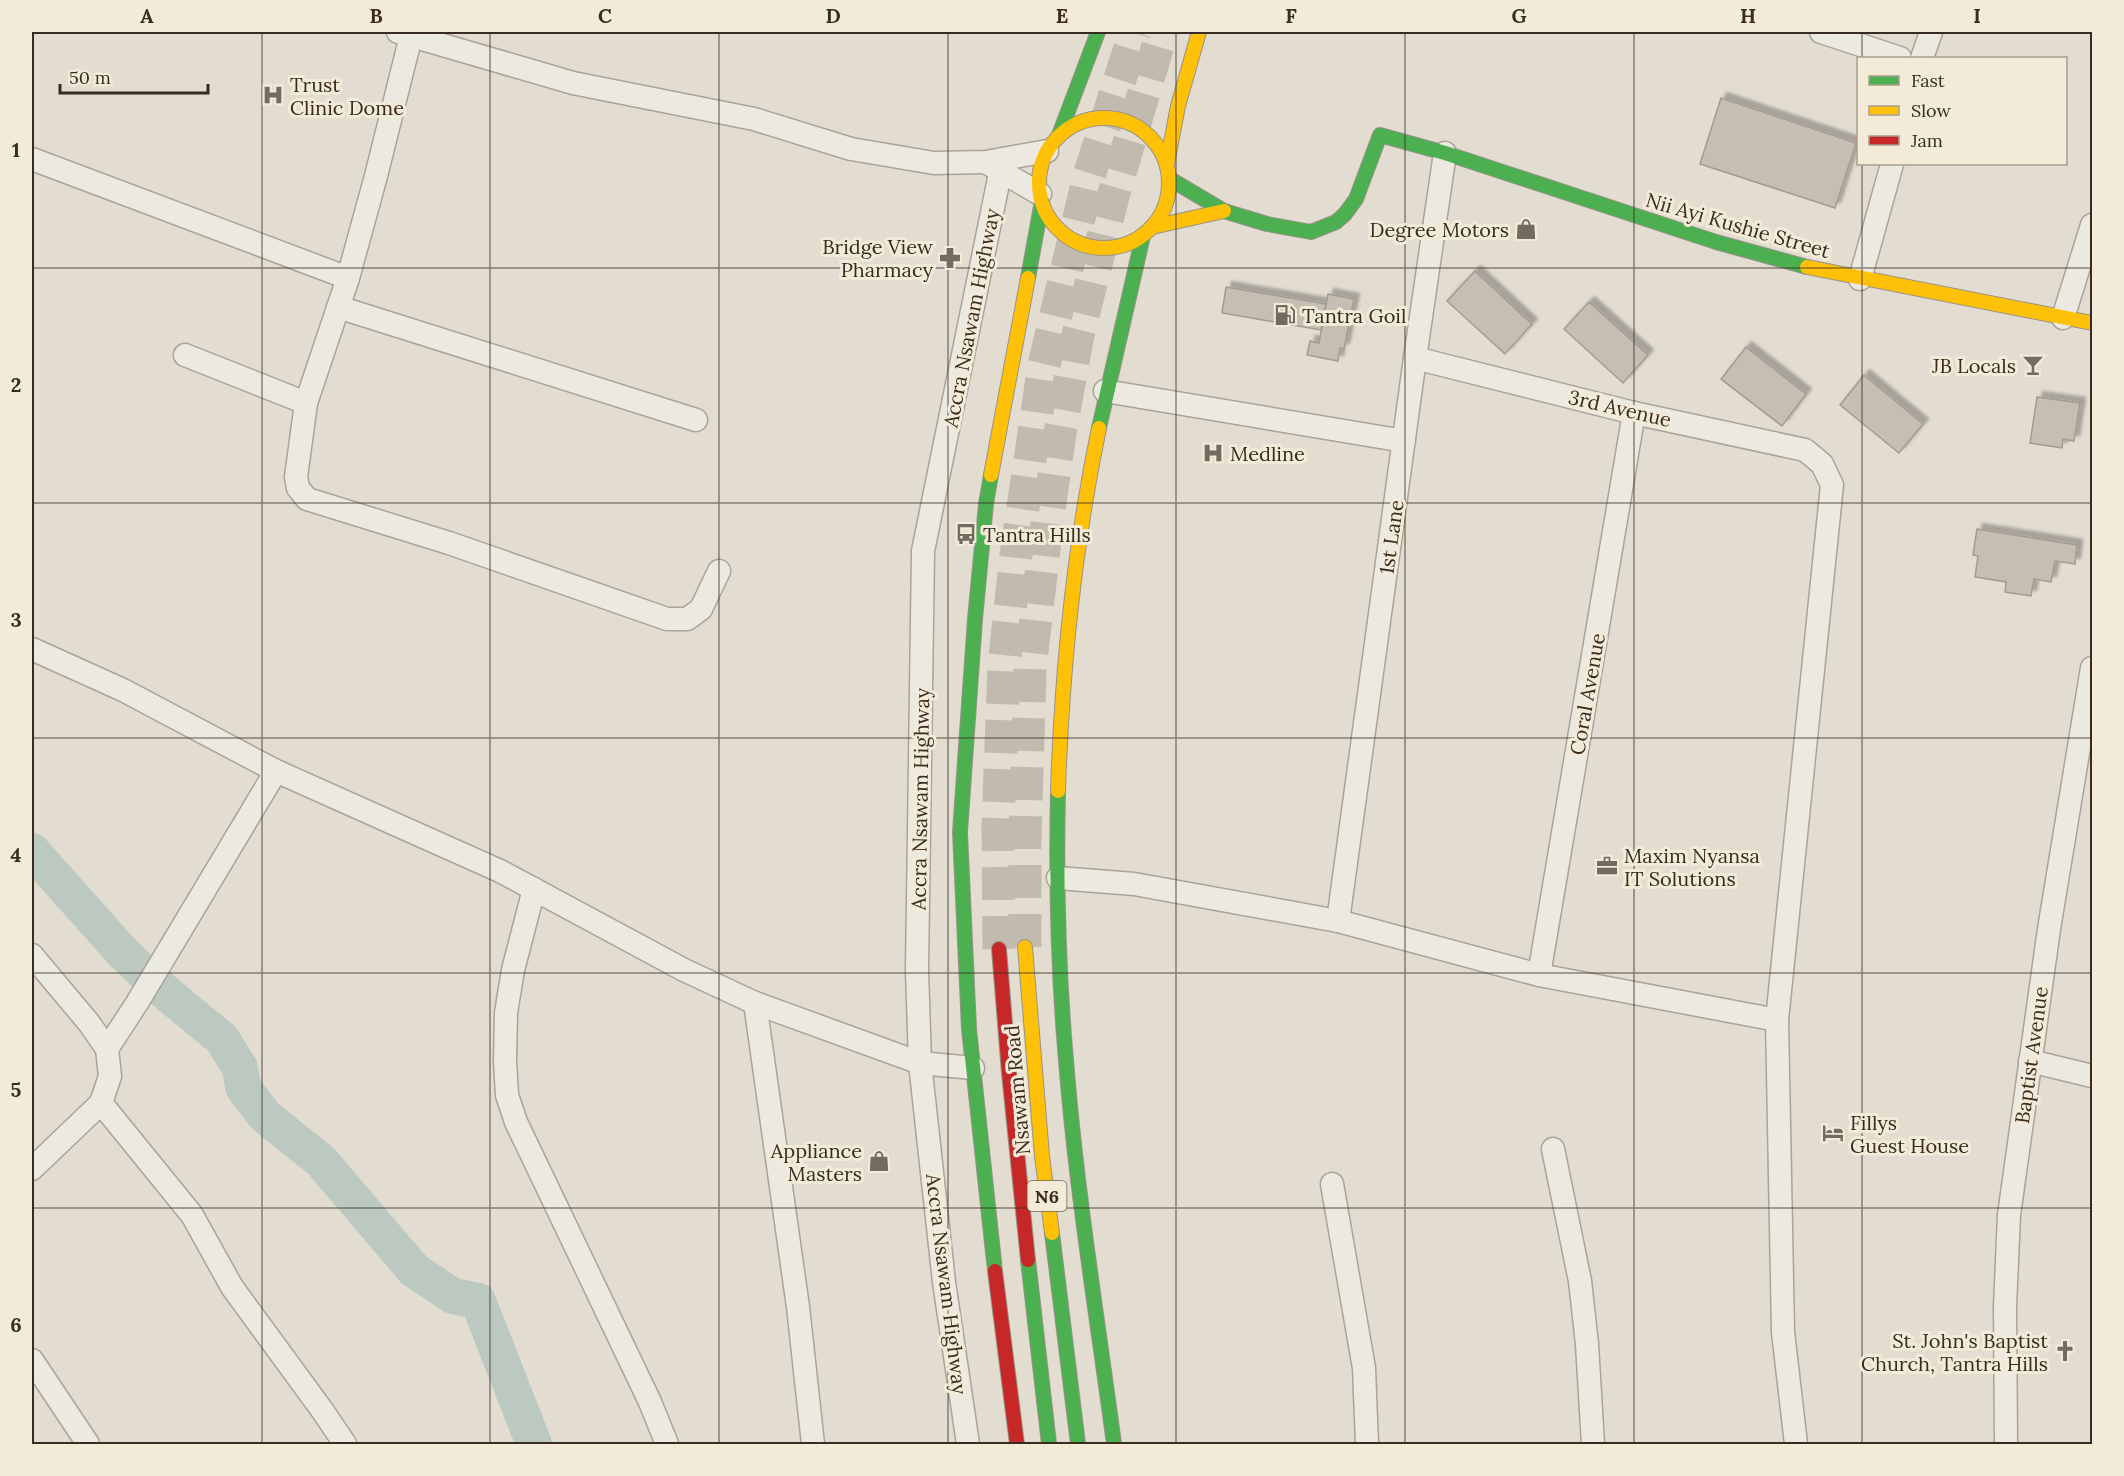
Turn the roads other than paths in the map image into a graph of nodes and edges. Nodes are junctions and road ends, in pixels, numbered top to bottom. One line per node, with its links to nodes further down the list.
1 (1098, 32): 8 (main road)
2 (1199, 32): 12 (main road)
3 (1821, 32): 6 (street)
4 (1931, 32): 7 (street)
5 (404, 34): 11 (street); 19 (street)
6 (1897, 57)
7 (1922, 57)
8 (1053, 143): 11 (street); 12 (main road); 15 (main road)
9 (1445, 153): 16 (main road, Nii Ayi Kushie Street); 20 (main road, Nii Ayi Kushie Street); 25 (street, 1st Lane)
10 (32, 159): 19 (street)
11 (996, 164): 15 (street); 46 (street, Accra Nsawam Highway)
12 (1167, 164): 14 (main road)
13 (1892, 165): 20 (street)
14 (1170, 179): 16 (main road); 18 (main road)
15 (1041, 198): 18 (main road); 47 (main road)
16 (1224, 211): 18 (main road)
17 (2092, 225): 22 (street)
18 (1148, 232): 26 (main road)
19 (348, 278): 21 (street)
20 (1860, 279): 22 (main road, Nii Ayi Kushie Street)
21 (338, 307): 27 (street); 29 (street)
22 (2063, 318): 23 (main road, Nii Ayi Kushie Street)
23 (2092, 323)
24 (185, 355): 27 (street)
25 (1415, 358): 28 (street, 3rd Avenue); 30 (street, 1st Lane)
26 (1105, 391): 30 (street); 35 (main road)
27 (306, 403): 31 (street)
28 (1634, 412): 41 (street, Coral Avenue); 43 (street, 3rd Avenue)
29 (696, 420)
30 (1404, 441): 37 (street, 1st Lane)
31 (719, 571)
32 (32, 649): 34 (street)
33 (2092, 668): 45 (street, Baptist Avenue)
34 (276, 771): 36 (street); 44 (street)
35 (1058, 878): 37 (street); 62 (main road)
36 (534, 889): 42 (street); 56 (street)
37 (1338, 921): 41 (street)
38 (1025, 947): 61 (main road, Nsawam Road / N6)
39 (999, 949): 60 (main road, Nsawam Road / N6)
40 (32, 955): 44 (street)
41 (1539, 975): 43 (street)
42 (754, 1003): 46 (street); 57 (street)
43 (1777, 1020): 65 (street)
44 (107, 1049): 49 (street)
45 (2030, 1060): 48 (street); 66 (street, Baptist Avenue)
46 (920, 1063): 47 (street); 58 (street, Accra Nsawam Highway)
47 (973, 1068): 59 (main road)
48 (2092, 1076)
49 (101, 1103): 51 (street); 55 (street)
50 (1552, 1149): 64 (street)
51 (32, 1169)
52 (1332, 1184): 63 (street)
53 (32, 1360): 54 (street)
54 (88, 1444)
55 (345, 1444)
56 (667, 1444)
57 (813, 1444)
58 (968, 1444)
59 (1017, 1444)
60 (1049, 1444)
61 (1078, 1444)
62 (1114, 1444)
63 (1367, 1444)
64 (1593, 1444)
65 (1796, 1444)
66 (2006, 1444)

